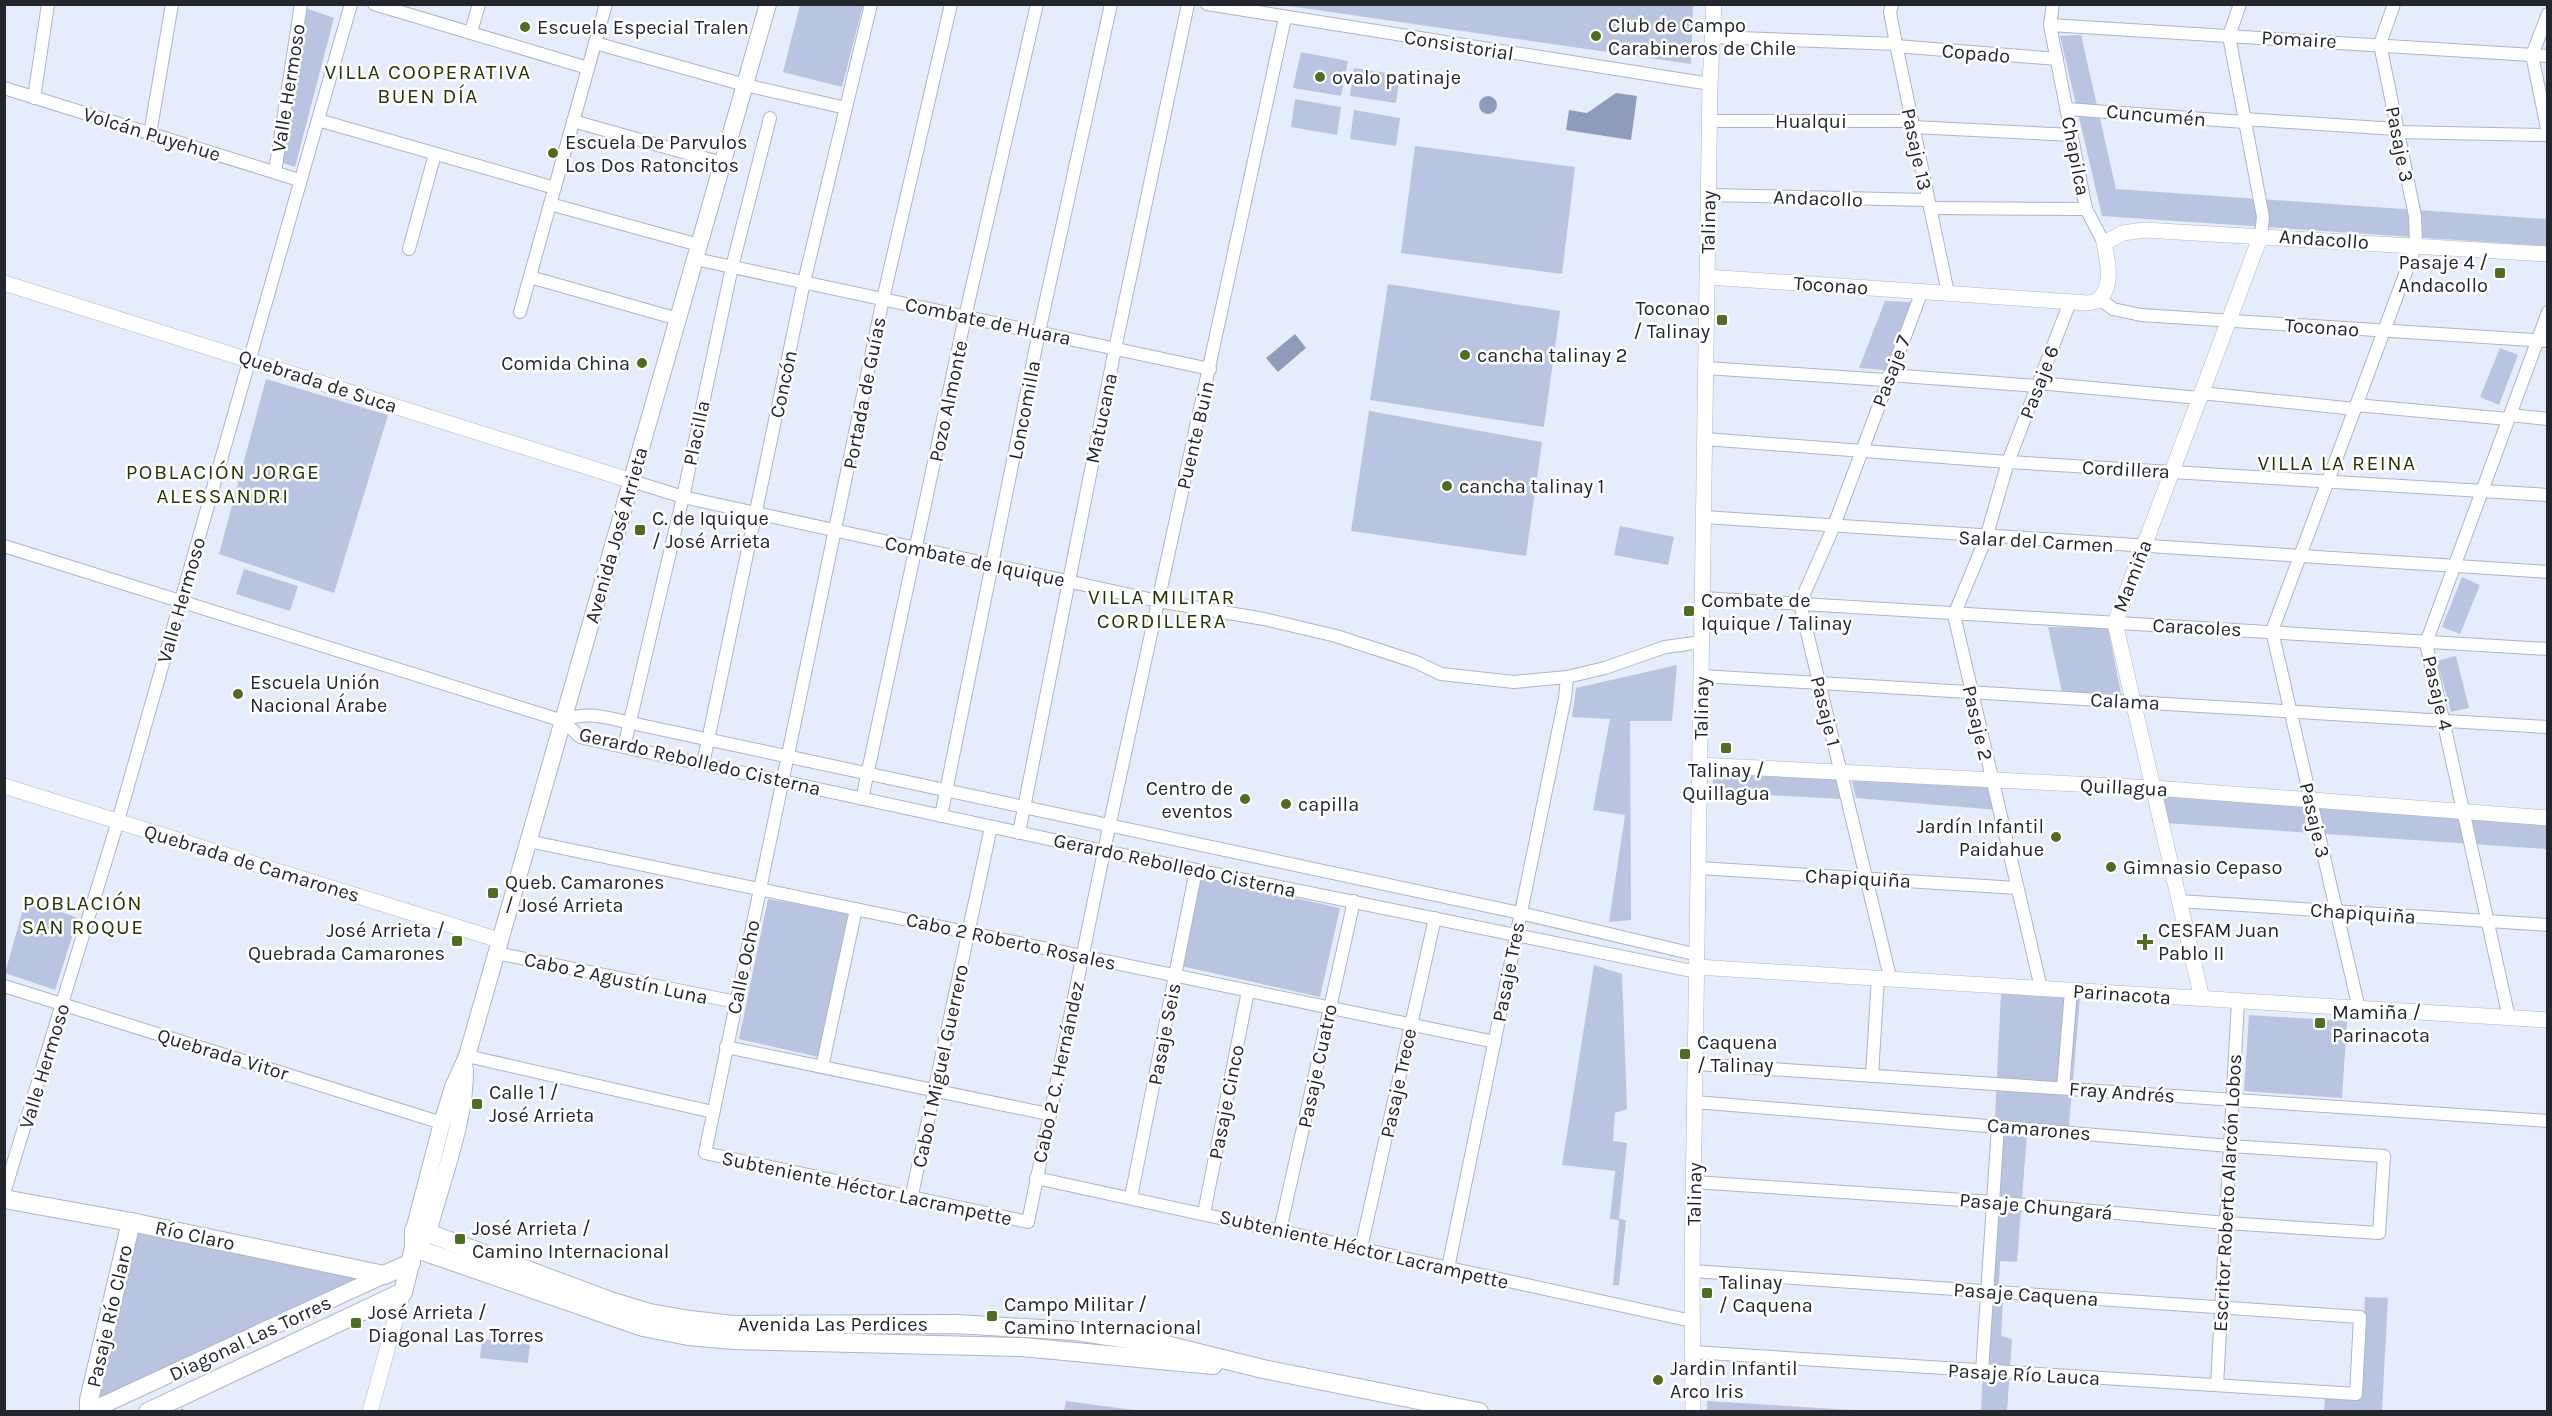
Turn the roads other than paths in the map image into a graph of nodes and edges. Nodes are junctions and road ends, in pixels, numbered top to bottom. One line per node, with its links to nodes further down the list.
1 (48, 4): 36 (street)
2 (172, 4): 46 (street)
3 (301, 4): 51 (street, Valle Hermoso)
4 (351, 4): 40 (street, Valle Hermoso)
5 (374, 4): 23 (street)
6 (479, 4): 23 (street)
7 (606, 4): 26 (street)
8 (871, 4): 37 (street, Concón)
9 (951, 4): 71 (street, Portada de Guías)
10 (1037, 4): 76 (street, Pozo Almonte)
11 (1111, 4): 80 (street, Loncomilla)
12 (1188, 4): 82 (street, Matucana)
13 (1207, 4): 21 (street, Consistorial)
14 (1714, 4): 25 (street, Talinay)
15 (1892, 4): 28 (street, Pasaje 13)
16 (2053, 4): 22 (street, Chapilca)
17 (2240, 4): 24 (street)
18 (2394, 4): 27 (street)
19 (764, 5): 34 (main road, Avenida José Arrieta)
20 (2547, 14): 29 (street)
21 (1285, 18): 33 (street, Consistorial); 85 (street, Puente Buin)
22 (2050, 24): 24 (street, Pomaire); 31 (street, Chapilca)
23 (471, 32): 32 (street)
24 (2229, 36): 27 (street, Pomaire); 42 (street)
25 (1713, 37): 28 (street, Copado); 33 (street, Talinay)
26 (595, 43): 32 (street); 34 (street)
27 (2380, 44): 29 (street, Pomaire); 45 (street, Pasaje 3)
28 (1896, 45): 31 (street, Copado); 44 (street, Pasaje 13)
29 (2532, 55): 30 (street, Pomaire); 47 (street)
30 (2547, 56)
31 (2057, 59): 38 (street, Chapilca)
32 (588, 68): 43 (street)
33 (1710, 84): 41 (street, Talinay)
34 (745, 85): 37 (street); 50 (main road, Avenida José Arrieta)
35 (4, 88): 36 (street, Volcán Puyehue)
36 (34, 98): 46 (street, Volcán Puyehue)
37 (846, 108): 67 (street, Concón)
38 (2067, 109): 42 (street, Cuncumén); 48 (street, Chapilca)
39 (770, 118): 64 (street, Placilla)
40 (318, 120): 49 (street); 52 (street, Valle Hermoso)
41 (1710, 120): 44 (street, Hualqui); 54 (street, Talinay)
42 (2244, 121): 45 (street, Cuncumén); 58 (street)
43 (573, 122): 50 (street); 53 (street)
44 (1912, 124): 48 (street, Hualqui); 56 (street, Pasaje 13)
45 (2397, 130): 47 (street, Cuncumén); 60 (street, Pasaje 3)
46 (150, 134): 51 (street, Volcán Puyehue)
47 (2547, 134)
48 (2072, 135): 57 (street, Chapilca)
49 (435, 154): 53 (street); 61 (street)
50 (722, 164): 62 (main road, Avenida José Arrieta)
51 (275, 172): 52 (street, Volcán Puyehue)
52 (299, 180): 83 (street, Valle Hermoso)
53 (555, 188): 55 (street)
54 (1708, 195): 56 (street, Andacollo); 66 (street, Talinay)
55 (550, 204): 62 (street, Combate de Huara); 65 (street)
56 (1929, 204): 57 (street, Andacollo); 70 (street, Pasaje 13)
57 (2086, 209): 59 (street, Chapilca)
58 (2261, 235): 59 (street, Andacollo); 60 (street, Andacollo); 78 (street, Mamiña)
59 (2104, 243): 72 (street, Chapilca)
60 (2416, 245): 63 (street, Andacollo); 79 (street)
61 (409, 249)
62 (697, 252): 64 (street, Combate de Huara); 77 (main road, Avenida José Arrieta)
63 (2547, 254)
64 (732, 267): 67 (street, Combate de Huara); 100 (street, Placilla)
65 (530, 277): 74 (street); 77 (street)
66 (1707, 277): 69 (street, Toconao); 84 (street, Talinay)
67 (804, 282): 71 (street, Combate de Huara); 101 (street, Concón)
68 (4, 283): 83 (street, Quebrada de Suca)
69 (1922, 291): 70 (street, Toconao); 86 (street, Pasaje 7)
70 (1948, 293): 73 (street, Toconao)
71 (883, 299): 76 (street, Combate de Huara); 104 (street, Portada de Guías)
72 (2099, 300): 73 (street, Toconao); 78 (street, Toconao)
73 (2070, 302): 87 (street, Pasaje 6)
74 (520, 312)
75 (2547, 312): 81 (street, Pasaje 4)
76 (965, 316): 80 (street, Combate de Huara); 108 (street, Pozo Almonte)
77 (678, 319): 97 (main road, Avenida José Arrieta)
78 (2229, 320): 79 (street, Toconao); 88 (street, Mamiña)
79 (2384, 331): 81 (street, Toconao); 89 (street)
80 (1039, 332): 82 (street, Combate de Huara); 110 (street, Loncomilla)
81 (2542, 341): 90 (street, Pasaje 4)
82 (1116, 349): 85 (street, Combate de Huara); 113 (street, Matucana)
83 (250, 360): 97 (street, Quebrada de Suca); 115 (street, Valle Hermoso)
84 (1706, 368): 86 (street); 92 (street, Talinay)
85 (1210, 369): 116 (street, Puente Buin)
86 (1888, 377): 87 (street); 93 (street, Pasaje 7)
87 (2037, 385): 88 (street); 94 (street, Pasaje 6)
88 (2201, 396): 89 (street); 95 (street, Mamiña)
89 (2356, 407): 90 (street); 96 (street)
90 (2509, 417): 91 (street); 98 (street, Pasaje 4)
91 (2547, 419)
92 (1705, 439): 93 (street, Cordillera); 102 (street, Talinay)
93 (1861, 451): 94 (street, Cordillera); 103 (street)
94 (2008, 462): 95 (street, Cordillera); 105 (street)
95 (2172, 472): 96 (street, Cordillera); 107 (street, Mamiña)
96 (2329, 480): 98 (street, Cordillera); 109 (street)
97 (632, 481): 100 (street, Combate de Iquique); 130 (main road, Avenida José Arrieta)
98 (2482, 491): 99 (street, Cordillera); 111 (street, Pasaje 4)
99 (2547, 495)
100 (683, 497): 101 (street, Combate de Iquique); 132 (street, Placilla)
101 (756, 513): 104 (street, Combate de Iquique); 134 (street, Concón)
102 (1704, 518): 103 (street, Salar del Carmen); 114 (street, Talinay)
103 (1833, 528): 105 (street, Salar del Carmen); 117 (street)
104 (837, 530): 108 (street, Combate de Iquique); 136 (street, Portada de Guías)
105 (1986, 538): 107 (street, Salar del Carmen); 118 (street)
106 (4, 546): 115 (street)
107 (2144, 547): 109 (street, Salar del Carmen); 119 (street, Mamiña)
108 (918, 548): 110 (street, Combate de Iquique); 140 (street, Pozo Almonte)
109 (2301, 555): 111 (street, Salar del Carmen); 120 (street)
110 (993, 563): 113 (street, Combate de Iquique); 145 (street, Loncomilla)
111 (2455, 565): 112 (street, Salar del Carmen); 122 (street, Pasaje 4)
112 (2547, 572)
113 (1068, 581): 116 (street, Combate de Iquique); 148 (street, Matucana)
114 (1703, 598): 117 (street, Caracoles); 121 (street, Talinay)
115 (181, 601): 130 (street); 152 (street, Valle Hermoso)
116 (1158, 601): 125 (street, Combate de Iquique); 154 (street, Puente Buin)
117 (1800, 603): 118 (street, Caracoles); 126 (street, Pasaje 1)
118 (1954, 615): 119 (street, Caracoles); 127 (street, Pasaje 2)
119 (2115, 623): 120 (street, Caracoles); 128 (street, Mamiña)
120 (2272, 632): 122 (street, Caracoles); 129 (street, Pasaje 3)
121 (1702, 642): 124 (street, Talinay); 125 (street, Combate de Iquique)
122 (2426, 643): 123 (street, Caracoles); 131 (street, Pasaje 4)
123 (2547, 649)
124 (1702, 676): 126 (street, Calama); 138 (street, Talinay)
125 (1567, 677): 167 (street, Pasaje Tres)
126 (1819, 682): 127 (street, Calama); 139 (street, Pasaje 1)
127 (1971, 693): 128 (street, Calama); 141 (street, Pasaje 2)
128 (2133, 701): 129 (street, Calama); 144 (street, Mamiña)
129 (2290, 711): 131 (street, Calama); 147 (street, Pasaje 3)
130 (563, 721): 132 (street, Gerardo Rebolledo Cisterna); 135 (street, Gerardo Rebolledo Cisterna); 156 (main road, Avenida José Arrieta)
131 (2444, 721): 133 (street, Calama); 149 (street, Pasaje 4)
132 (631, 723): 134 (street, Gerardo Rebolledo Cisterna); 135 (street, Placilla)
133 (2547, 727)
134 (709, 740): 136 (street, Gerardo Rebolledo Cisterna); 137 (street, Concón)
135 (624, 747): 137 (street, Gerardo Rebolledo Cisterna)
136 (787, 756): 140 (street, Gerardo Rebolledo Cisterna); 142 (street, Portada de Guías)
137 (703, 764): 142 (street, Gerardo Rebolledo Cisterna)
138 (1700, 765): 139 (street, Quillagua); 158 (street, Talinay)
139 (1841, 773): 141 (street, Quillagua); 160 (street, Pasaje 1)
140 (868, 774): 145 (street, Gerardo Rebolledo Cisterna); 146 (street, Pozo Almonte)
141 (1992, 780): 144 (street, Quillagua); 161 (street, Pasaje 2)
142 (781, 781): 146 (street, Gerardo Rebolledo Cisterna); 162 (street, Calle Ocho)
143 (4, 786): 152 (street, Quebrada de Camarones)
144 (2154, 788): 147 (street, Quillagua); 164 (street, Mamiña)
145 (944, 791): 148 (street, Gerardo Rebolledo Cisterna); 150 (street, Loncomilla)
146 (862, 799): 150 (street, Gerardo Rebolledo Cisterna)
147 (2311, 800): 149 (street, Quillagua); 166 (street, Pasaje 3)
148 (1024, 808): 154 (street, Gerardo Rebolledo Cisterna); 155 (street, Matucana)
149 (2464, 812): 151 (street, Quillagua); 169 (street, Pasaje 4)
150 (940, 816): 153 (street, Gerardo Rebolledo Cisterna)
151 (2547, 818)
152 (118, 821): 173 (street, Quebrada de Camarones); 185 (street, Valle Hermoso)
153 (991, 827): 155 (street, Gerardo Rebolledo Cisterna); 171 (street, Cabo 1 Miguel Guerrero)
154 (1109, 827): 157 (street, Puente Buin); 167 (street, Gerardo Rebolledo Cisterna)
155 (1019, 833): 157 (street, Gerardo Rebolledo Cisterna)
156 (528, 841): 162 (street, Cabo 2 Roberto Rosales); 173 (main road, Avenida José Arrieta)
157 (1104, 851): 159 (street, Gerardo Rebolledo Cisterna); 174 (street, Cabo 2 C. Hernández)
158 (1699, 868): 160 (street, Chapiquiña); 175 (street, Talinay)
159 (1196, 870): 163 (street, Gerardo Rebolledo Cisterna); 176 (street, Pasaje Seis)
160 (1867, 879): 161 (street, Chapiquiña); 177 (street, Pasaje 1)
161 (2018, 888): 179 (street, Pasaje 2)
162 (759, 889): 165 (street, Cabo 2 Roberto Rosales); 184 (street, Calle Ocho)
163 (1354, 901): 168 (street, Gerardo Rebolledo Cisterna); 186 (street, Pasaje Cuatro)
164 (2179, 901): 166 (street, Chapiquiña); 182 (street, Mamiña)
165 (856, 909): 171 (street, Cabo 2 Roberto Rosales); 195 (street)
166 (2336, 911): 169 (street, Chapiquiña); 187 (street, Pasaje 3)
167 (1520, 913): 172 (street, Pasaje Tres); 175 (street, Gerardo Rebolledo Cisterna)
168 (1435, 918): 172 (street, Gerardo Rebolledo Cisterna); 190 (street, Pasaje Trece)
169 (2488, 922): 170 (street, Chapiquiña); 188 (street, Pasaje 4)
170 (2547, 925)
171 (968, 932): 174 (street, Cabo 2 Roberto Rosales); 198 (street, Cabo 1 Miguel Guerrero)
172 (1515, 934): 175 (street, Gerardo Rebolledo Cisterna); 191 (street, Pasaje Tres)
173 (497, 946): 184 (street, Cabo 2 Agustín Luna); 193 (main road, Avenida José Arrieta)
174 (1082, 956): 176 (street, Cabo 2 Roberto Rosales); 202 (street, Cabo 2 C. Hernández)
175 (1697, 965): 177 (street, Parinacota); 194 (street, Talinay)
176 (1175, 976): 180 (street, Cabo 2 Roberto Rosales); 211 (street, Pasaje Seis)
177 (1884, 977): 179 (street, Parinacota); 196 (street, Pasaje 1)
178 (4, 986): 185 (street, Quebrada Vitor)
179 (2041, 988): 181 (street, Parinacota)
180 (1248, 991): 186 (street, Cabo 2 Roberto Rosales); 215 (street, Pasaje Cinco)
181 (2071, 991): 182 (street, Parinacota); 197 (street)
182 (2202, 999): 183 (street, Parinacota)
183 (2238, 1001): 187 (street, Parinacota); 199 (street, Escritor Roberto Alarcón Lobos)
184 (736, 1002): 192 (street, Calle Ocho)
185 (64, 1004): 204 (street, Quebrada Vitor); 210 (street, Valle Hermoso)
186 (1329, 1008): 190 (street, Cabo 2 Roberto Rosales); 219 (street, Pasaje Cuatro)
187 (2359, 1009): 188 (street, Parinacota)
188 (2509, 1018): 189 (street, Parinacota)
189 (2547, 1020)
190 (1411, 1024): 191 (street, Cabo 2 Roberto Rosales); 222 (street, Pasaje Trece)
191 (1495, 1042): 223 (street, Pasaje Tres)
192 (726, 1047): 195 (street); 201 (street, Calle Ocho)
193 (466, 1060): 201 (street); 204 (main road, Avenida José Arrieta); 221 (main road, Avenida José Arrieta)
194 (1696, 1064): 196 (street, Fray Andrés); 200 (street, Talinay)
195 (822, 1067): 198 (street)
196 (1872, 1076): 197 (street, Fray Andrés)
197 (2063, 1088): 199 (street, Fray Andrés)
198 (934, 1090): 202 (street); 213 (street, Cabo 1 Miguel Guerrero)
199 (2232, 1100): 203 (street, Fray Andrés); 206 (street, Escritor Roberto Alarcón Lobos)
200 (1695, 1102): 205 (street, Camarones); 209 (street, Talinay)
201 (713, 1112): 207 (street, Calle Ocho)
202 (1048, 1114): 208 (street, Cabo 2 C. Hernández)
203 (2547, 1121)
204 (442, 1122): 221 (main road, Avenida José Arrieta)
205 (1998, 1126): 206 (street, Camarones); 214 (street)
206 (2230, 1146): 218 (street, Escritor Roberto Alarcón Lobos); 220 (street, Camarones)
207 (705, 1153): 213 (street, Subteniente Héctor Lacrampette)
208 (1036, 1178): 211 (street, Subteniente Héctor Lacrampette); 217 (street, Cabo 2 C. Hernández)
209 (1694, 1182): 214 (street, Pasaje Chungará); 224 (street, Talinay)
210 (4, 1193)
211 (1131, 1197): 215 (street, Subteniente Héctor Lacrampette)
212 (4, 1199): 216 (main road, Río Claro)
213 (911, 1199): 217 (street, Subteniente Héctor Lacrampette)
214 (1993, 1202): 218 (street, Pasaje Chungará); 226 (street)
215 (1204, 1213): 219 (street, Subteniente Héctor Lacrampette)
216 (131, 1222): 225 (main road, Río Claro); 234 (main road, Pasaje Río Claro)
217 (1028, 1222)
218 (2226, 1223): 220 (street, Pasaje Chungará); 228 (street, Escritor Roberto Alarcón Lobos)
219 (1280, 1230): 222 (street, Subteniente Héctor Lacrampette)
220 (2379, 1233)
221 (417, 1244): 225 (main road, Diagonal Las Torres); 227 (main road, Avenida José Arrieta); 237 (main road, Avenida Las Perdices)
222 (1361, 1248): 223 (street, Subteniente Héctor Lacrampette)
223 (1448, 1268): 229 (street, Subteniente Héctor Lacrampette)
224 (1692, 1271): 226 (street, Pasaje Caquena); 229 (street, Talinay)
225 (384, 1275): 234 (main road, Diagonal Las Torres)
226 (1987, 1291): 228 (street, Pasaje Caquena); 231 (street)
227 (403, 1292): 235 (main road, Diagonal Las Torres); 236 (street, Avenida José Arrieta)
228 (2221, 1307): 232 (street, Escritor Roberto Alarcón Lobos); 233 (street, Pasaje Caquena)
229 (1692, 1321): 230 (street, Talinay)
230 (1692, 1352): 231 (street, Pasaje Río Lauca); 238 (street, Talinay)
231 (1982, 1372): 232 (street, Pasaje Río Lauca)
232 (2217, 1385): 233 (street, Pasaje Río Lauca)
233 (2356, 1394)
234 (89, 1411)
235 (148, 1412)
236 (370, 1412)
237 (1479, 1412)
238 (1693, 1412)

